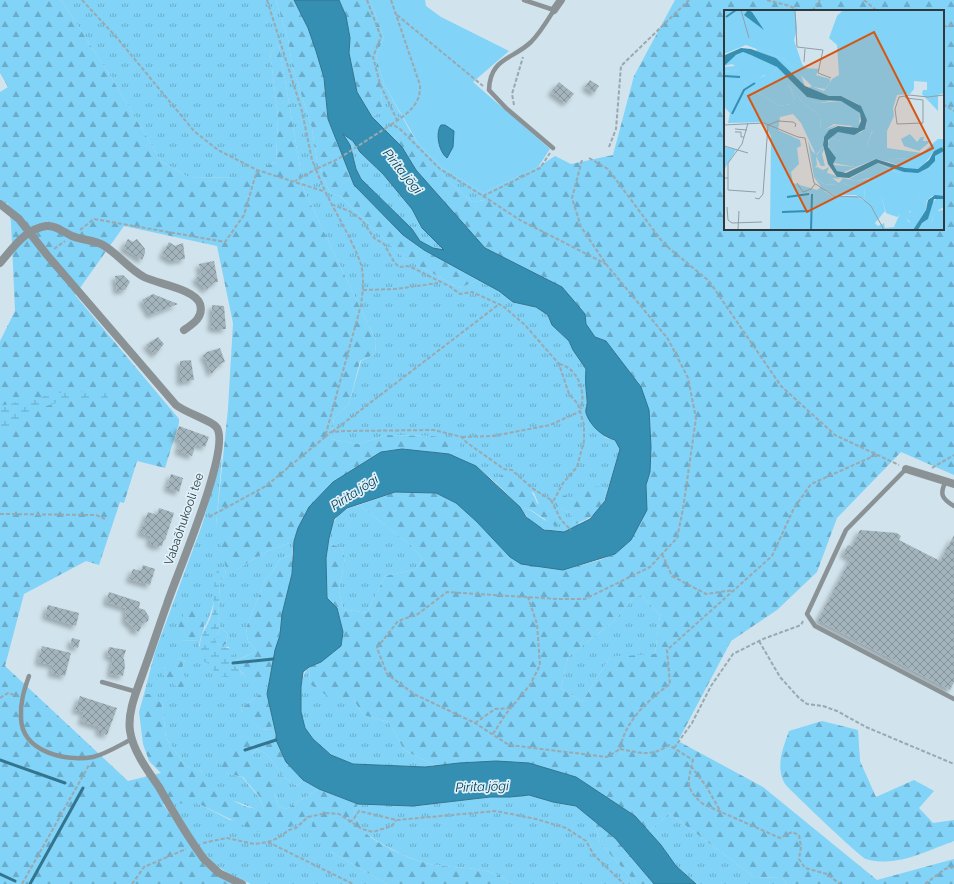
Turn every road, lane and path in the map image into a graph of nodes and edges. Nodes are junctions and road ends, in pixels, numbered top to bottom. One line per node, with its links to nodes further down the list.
1 (82, 0): 30 (path)
2 (267, 0): 29 (path)
3 (367, 0): 23 (path)
4 (391, 0): 15 (path)
5 (524, 0): 11 (lane)
6 (561, 0): 11 (street)
7 (688, 0): 25 (path)
8 (767, 0): 12 (path)
9 (820, 0): 13 (path)
10 (864, 0): 14 (path)
11 (554, 10): 18 (lane)
12 (797, 10)
13 (813, 10)
14 (876, 10)
15 (396, 14): 19 (path); 23 (path)
16 (954, 24): 17 (path)
17 (944, 27)
18 (530, 43): 19 (lane); 22 (path)
19 (489, 90): 22 (lane)
20 (944, 105): 21 (path)
21 (954, 111)
22 (520, 120): 26 (lane)
23 (397, 121): 24 (path)
24 (392, 124): 29 (path); 33 (path)
25 (609, 147)
26 (553, 148): 33 (path)
27 (589, 158): 50 (path)
28 (582, 160): 40 (path)
29 (316, 169): 31 (path); 32 (path)
30 (257, 170): 31 (path); 37 (path)
31 (294, 182): 32 (path)
32 (324, 191): 35 (path)
33 (483, 196): 40 (path)
34 (0, 204): 36 (street, Vabaõhukooli tee)
35 (332, 205): 41 (path); 42 (path)
36 (28, 232): 37 (street); 38 (street, Vabaõhukooli tee); 39 (street)
37 (72, 236): 38 (path); 44 (street)
38 (47, 255): 60 (street, Vabaõhukooli tee)
39 (0, 263)
40 (606, 264): 62 (path)
41 (439, 282): 42 (path); 43 (path)
42 (363, 290): 48 (path)
43 (498, 305): 45 (path); 47 (path)
44 (184, 330)
45 (559, 364): 46 (path); 46 (path)
46 (581, 410): 49 (path); 56 (path)
47 (331, 432): 48 (path); 49 (path)
48 (325, 437): 60 (path)
49 (462, 437): 56 (path)
50 (876, 455): 52 (path); 63 (path)
51 (954, 455): 53 (path)
52 (906, 468): 53 (street); 65 (lane)
53 (922, 474): 54 (street)
54 (946, 481): 55 (street); 57 (lane)
55 (954, 484)
56 (551, 500): 61 (path)
57 (954, 506)
58 (0, 514): 59 (path)
59 (105, 518)
60 (198, 524): 69 (street, Vabaõhukooli tee)
61 (571, 530)
62 (662, 554): 63 (path); 64 (path)
63 (734, 590): 78 (path)
64 (528, 597): 73 (path); 74 (path)
65 (807, 614): 66 (path); 72 (lane)
66 (759, 641): 77 (path); 80 (path)
67 (29, 676): 70 (lane)
68 (102, 682): 69 (lane)
69 (137, 692): 76 (street, Vabaõhukooli tee)
70 (22, 697): 71 (path); 79 (lane)
71 (0, 698)
72 (954, 699)
73 (511, 708): 74 (path); 75 (path)
74 (475, 723): 75 (path)
75 (493, 734): 78 (path)
76 (132, 739): 79 (lane); 86 (street, Vabaõhukooli tee)
77 (674, 748): 78 (path); 81 (path)
78 (620, 749)
79 (94, 757): 88 (path)
80 (954, 764)
81 (692, 766): 82 (path); 82 (path)
82 (721, 812): 93 (path)
83 (397, 820): 84 (path); 84 (path); 92 (path)
84 (349, 822): 85 (path)
85 (268, 842): 86 (path); 91 (path)
86 (194, 846): 89 (path); 90 (street, Vabaõhukooli tee)
87 (954, 867): 94 (path)
88 (22, 884)
89 (132, 884)
90 (242, 884)
91 (353, 884)
92 (624, 884)
93 (840, 884)
94 (925, 884)

